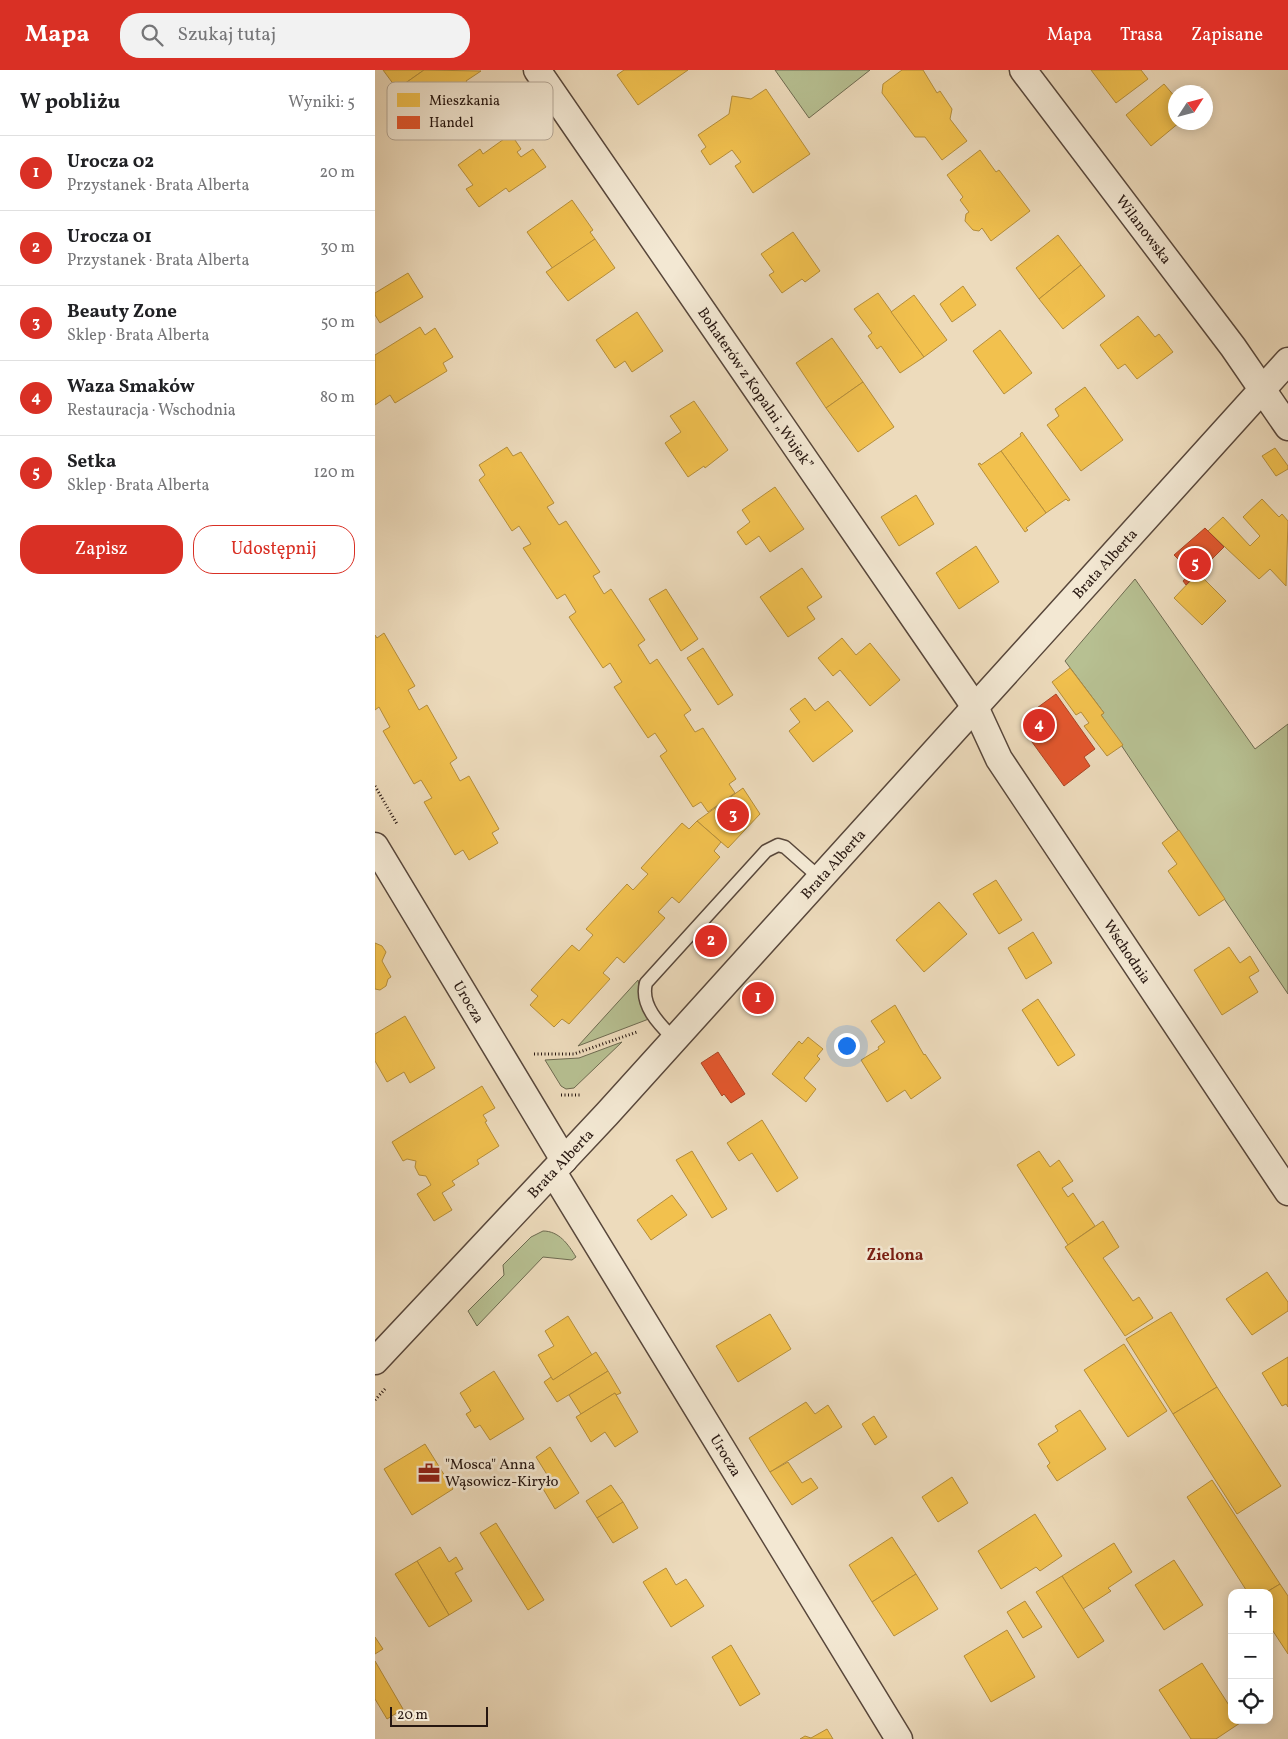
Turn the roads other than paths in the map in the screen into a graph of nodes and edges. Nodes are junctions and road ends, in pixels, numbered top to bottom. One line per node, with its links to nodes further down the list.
1 (537, 70): 3 (street, Bohaterów z Kopalni „Wujek”)
2 (1023, 70): 6 (street, Wilanowska)
3 (545, 82)
4 (553, 93): 8 (street, Bohaterów z Kopalni „Wujek”)
5 (1288, 361): 6 (street, Brata Alberta)
6 (1262, 390): 7 (street, Wilanowska); 8 (street, Brata Alberta)
7 (1288, 427)
8 (975, 707): 10 (street, Brata Alberta); 13 (street, Wschodnia)
9 (375, 846): 12 (street, Urocza)
10 (820, 878): 11 (street, Brata Alberta); 11 (lane)
11 (673, 1038): 12 (street, Brata Alberta)
12 (558, 1166): 14 (street, Brata Alberta); 15 (street, Urocza)
13 (1288, 1192)
14 (375, 1362)
15 (899, 1739)

